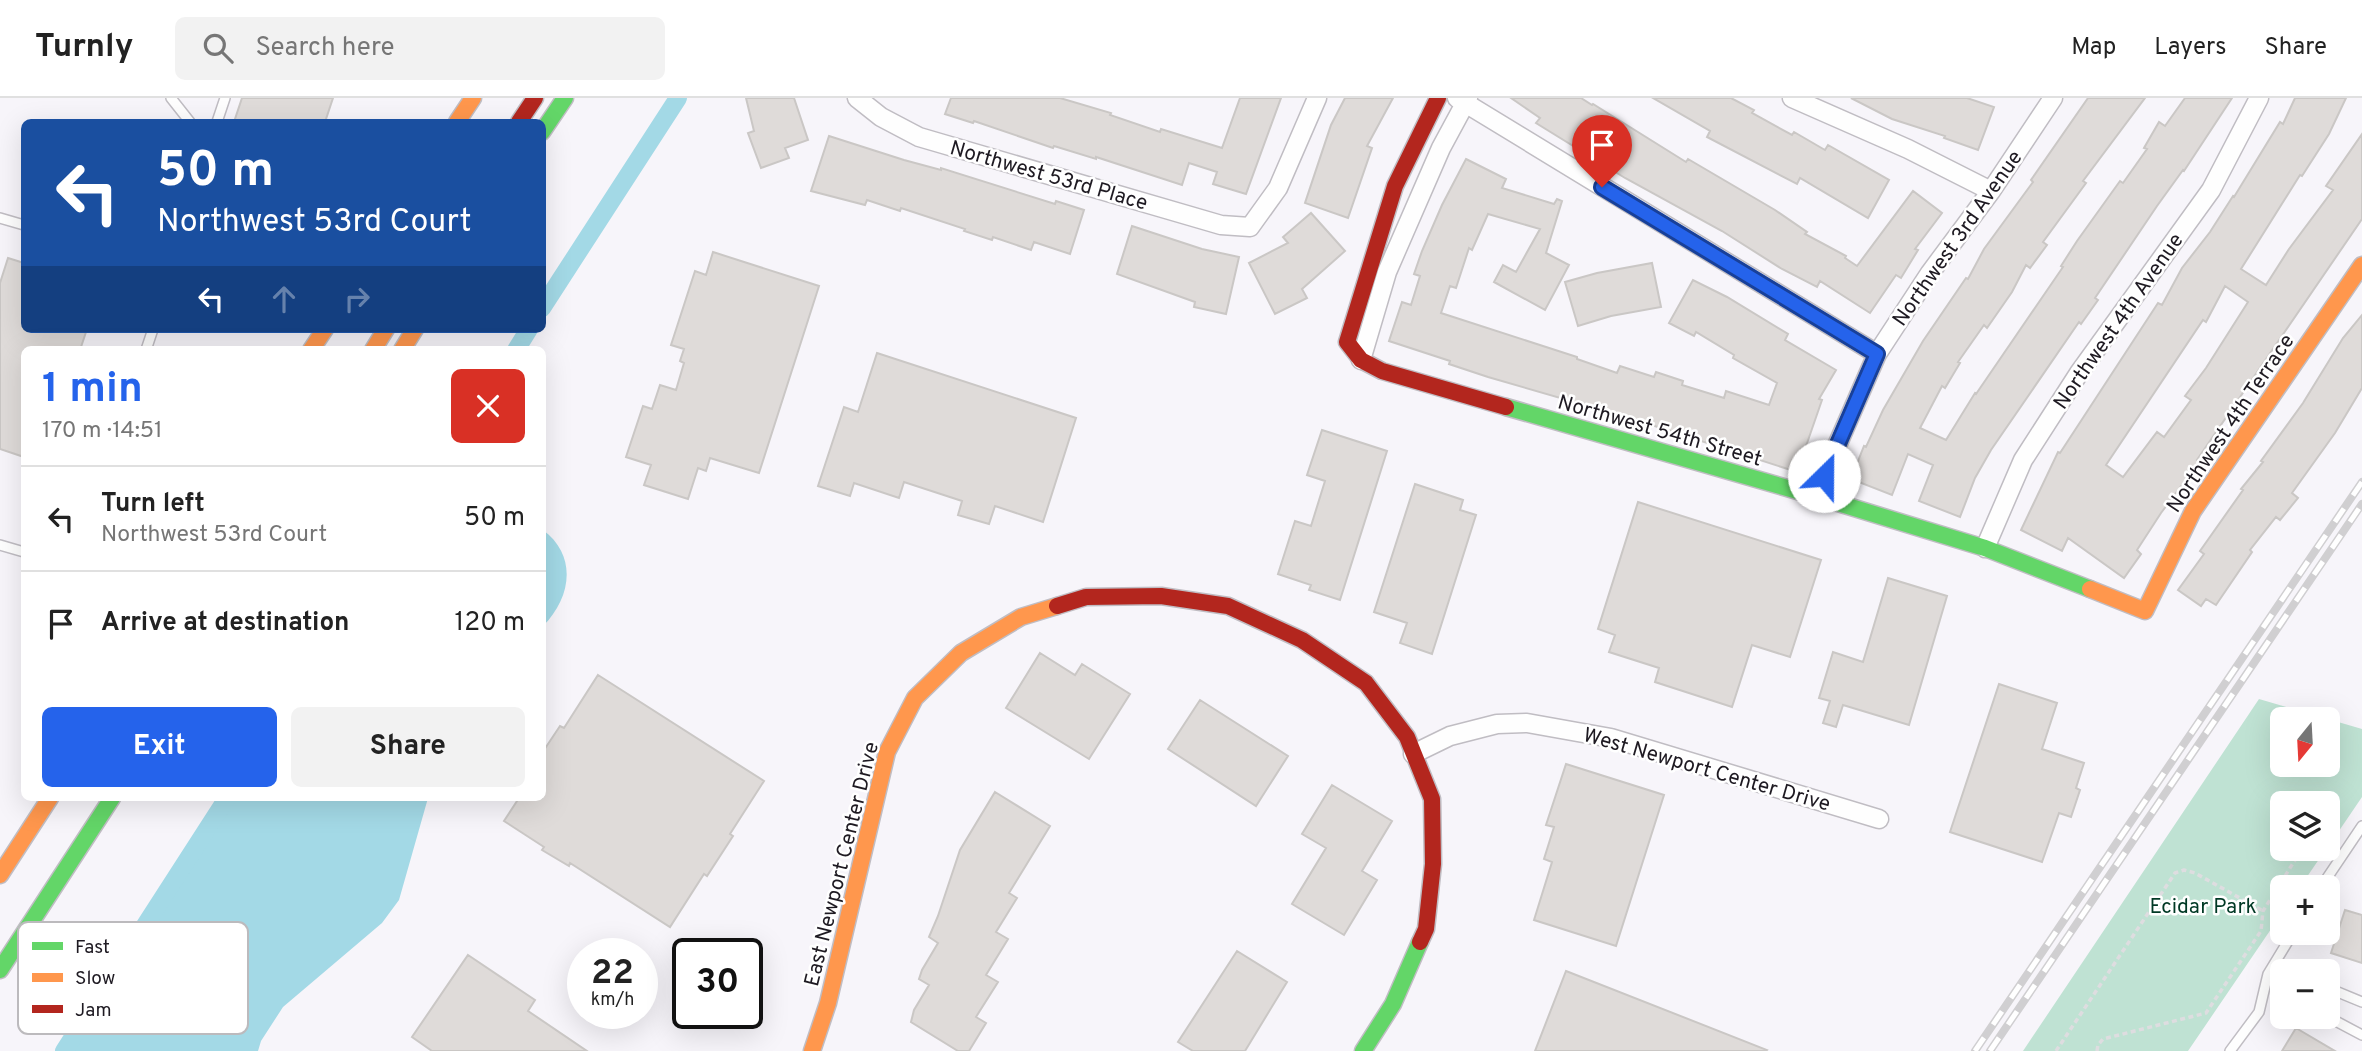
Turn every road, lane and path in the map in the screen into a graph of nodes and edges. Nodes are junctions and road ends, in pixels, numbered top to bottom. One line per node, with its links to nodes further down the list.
1 (171, 98): 13 (lane)
2 (225, 98): 14 (lane)
3 (473, 98): 15 (main road)
4 (535, 98): 16 (main road)
5 (565, 98): 17 (main road)
6 (858, 98): 7 (street, Northwest 53rd Place)
7 (1317, 98)
8 (1438, 98): 23 (main road)
9 (1792, 98): 18 (street)
10 (2053, 98): 18 (street, Northwest 3rd Avenue)
11 (2259, 98): 26 (street, Northwest 4th Avenue)
12 (1463, 100): 22 (street); 23 (street)
13 (188, 119)
14 (218, 119)
15 (459, 119)
16 (521, 119)
17 (546, 126)
18 (1991, 191): 22 (street, Northwest 3rd Avenue)
19 (0, 218): 20 (lane)
20 (21, 224)
21 (2362, 265): 28 (main road, Northwest 4th Terrace)
22 (1877, 354): 24 (street, Northwest 3rd Avenue)
23 (1361, 360): 24 (main road, Northwest 54th Street)
24 (1815, 496): 26 (main road, Northwest 54th Street)
25 (0, 545): 27 (lane)
26 (1985, 548): 28 (main road, Northwest 54th Street)
27 (21, 551)
28 (2145, 611)
29 (1413, 754): 32 (street, West Newport Center Drive); 47 (main road, East Newport Center Drive); 48 (main road)
30 (48, 801): 35 (main road)
31 (110, 801): 38 (main road)
32 (1879, 819)
33 (2362, 826): 36 (lane)
34 (2294, 861): 37 (path)
35 (0, 875)
36 (2330, 875)
37 (2263, 911): 49 (path); 50 (path)
38 (31, 922)
39 (18, 942): 41 (main road)
40 (2286, 945): 42 (lane)
41 (0, 970)
42 (2268, 974): 51 (lane)
43 (2340, 993): 44 (lane)
44 (2362, 1002)
45 (2340, 1023): 46 (lane)
46 (2362, 1035)
47 (812, 1051)
48 (1363, 1051)
49 (2056, 1051)
50 (2097, 1051)
51 (2230, 1051)

